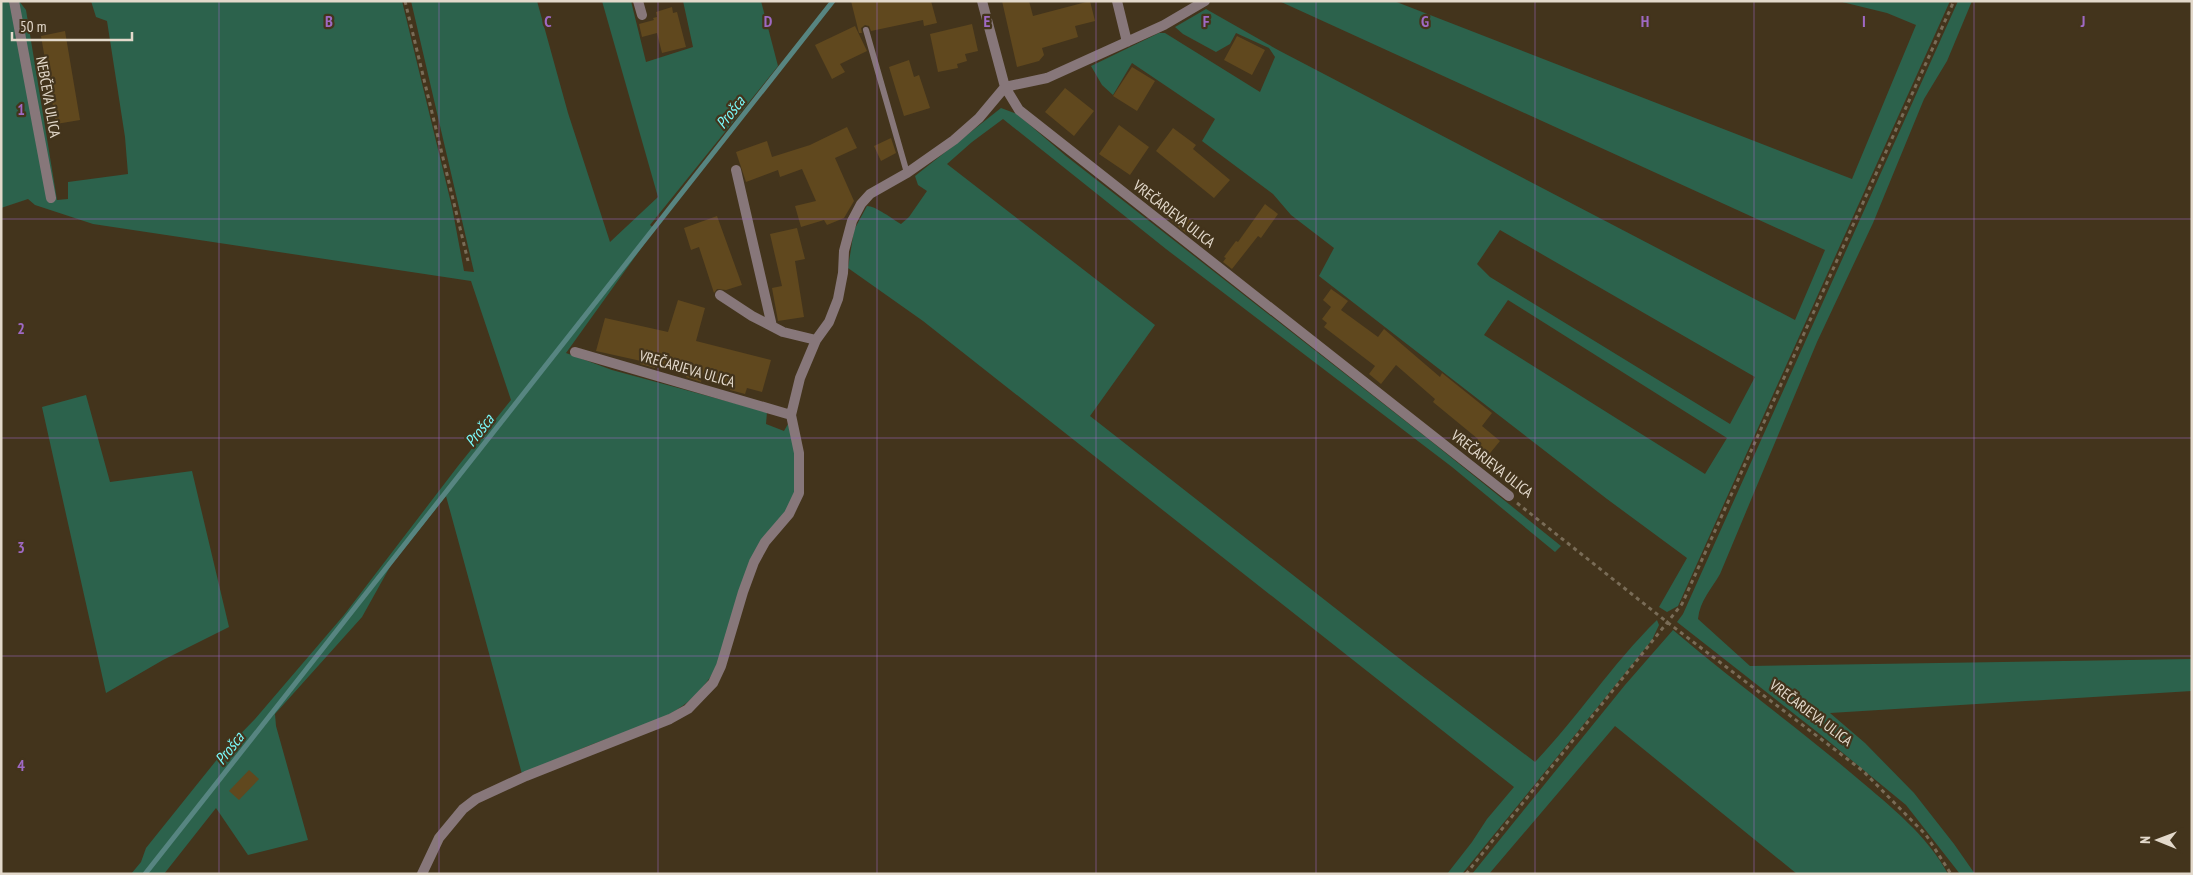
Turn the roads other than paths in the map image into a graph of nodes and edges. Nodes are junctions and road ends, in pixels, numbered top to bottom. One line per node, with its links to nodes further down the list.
1 (14, 1): 12 (street, NEBČEVA ULICA)
2 (638, 1): 6 (street)
3 (982, 1): 9 (street, VREČARJEVA ULICA)
4 (1117, 1): 8 (street)
5 (1198, 3): 8 (street)
6 (642, 15)
7 (866, 30): 11 (lane)
8 (1127, 42): 9 (street)
9 (1005, 87): 11 (street); 18 (street, VREČARJEVA ULICA)
10 (736, 170): 14 (street)
11 (907, 173): 15 (street)
12 (51, 198)
13 (720, 295): 14 (street)
14 (772, 326): 15 (street)
15 (816, 340): 17 (street)
16 (574, 352): 17 (street, VREČARJEVA ULICA)
17 (792, 414): 19 (street)
18 (1509, 496)
19 (422, 874)

